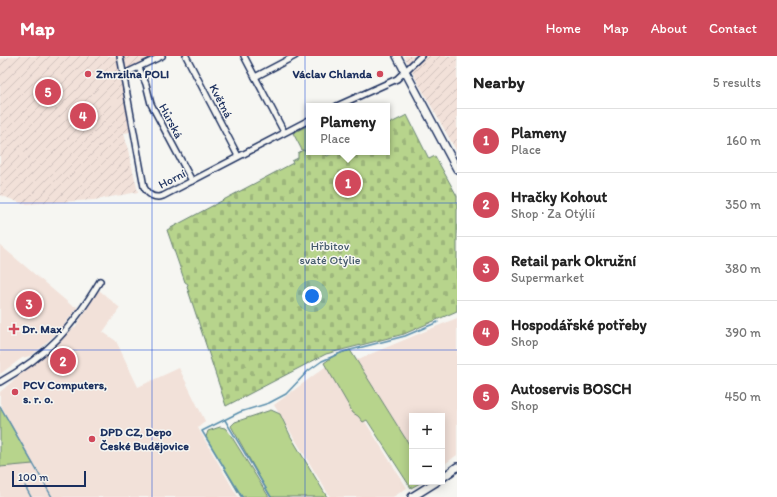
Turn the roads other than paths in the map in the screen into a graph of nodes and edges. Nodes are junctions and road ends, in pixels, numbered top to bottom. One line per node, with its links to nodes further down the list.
1 (120, 56): 10 (street, Horní)
2 (162, 56): 8 (street)
3 (186, 56): 15 (street, Květná)
4 (244, 56): 11 (street)
5 (295, 56): 11 (street)
6 (398, 56): 9 (main road)
7 (421, 56): 9 (street)
8 (139, 68): 10 (street); 17 (street, Hůrská)
9 (406, 71): 12 (street); 16 (main road)
10 (124, 74): 17 (street, Horní)
11 (255, 76): 14 (street)
12 (344, 103)
13 (306, 121): 14 (street, Horní)
14 (284, 132): 15 (street, Horní)
15 (238, 156): 17 (street, Horní)
16 (457, 169)
17 (192, 181)
18 (100, 281): 19 (street)
19 (0, 382)
20 (457, 467): 21 (main road)
21 (445, 476)
22 (431, 485): 23 (main road)
23 (412, 497)

